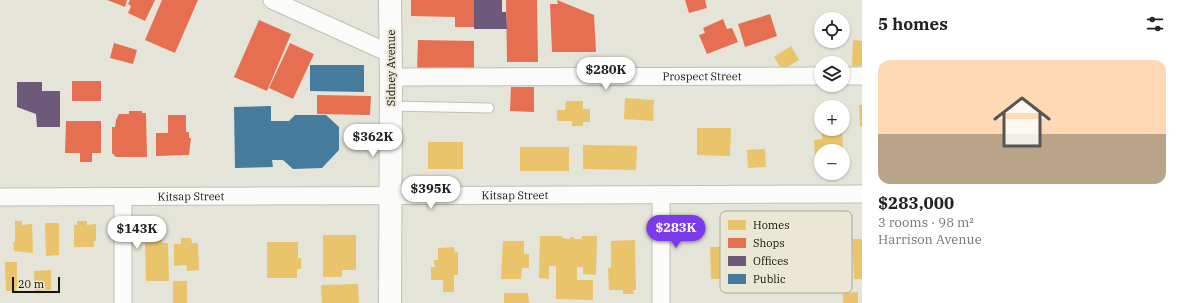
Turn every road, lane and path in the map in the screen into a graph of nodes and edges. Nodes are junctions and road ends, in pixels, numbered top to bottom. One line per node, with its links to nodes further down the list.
1 (272, 0): 3 (street)
2 (390, 0): 3 (main road, Sidney Avenue)
3 (391, 54): 7 (main road, Sidney Avenue)
4 (814, 76): 7 (street, Prospect Street)
5 (850, 76): 6 (street)
6 (862, 76)
7 (391, 77): 8 (main road, Sidney Avenue)
8 (391, 106): 9 (lane); 12 (main road, Sidney Avenue)
9 (489, 108)
10 (862, 194): 11 (street, Kitsap Street)
11 (661, 195): 12 (street, Kitsap Street); 17 (street)
12 (390, 196): 14 (street, Kitsap Street); 16 (main road, Sidney Avenue)
13 (0, 197): 14 (street, Kitsap Street)
14 (123, 197): 15 (street)
15 (123, 303)
16 (390, 303)
17 (661, 303)

